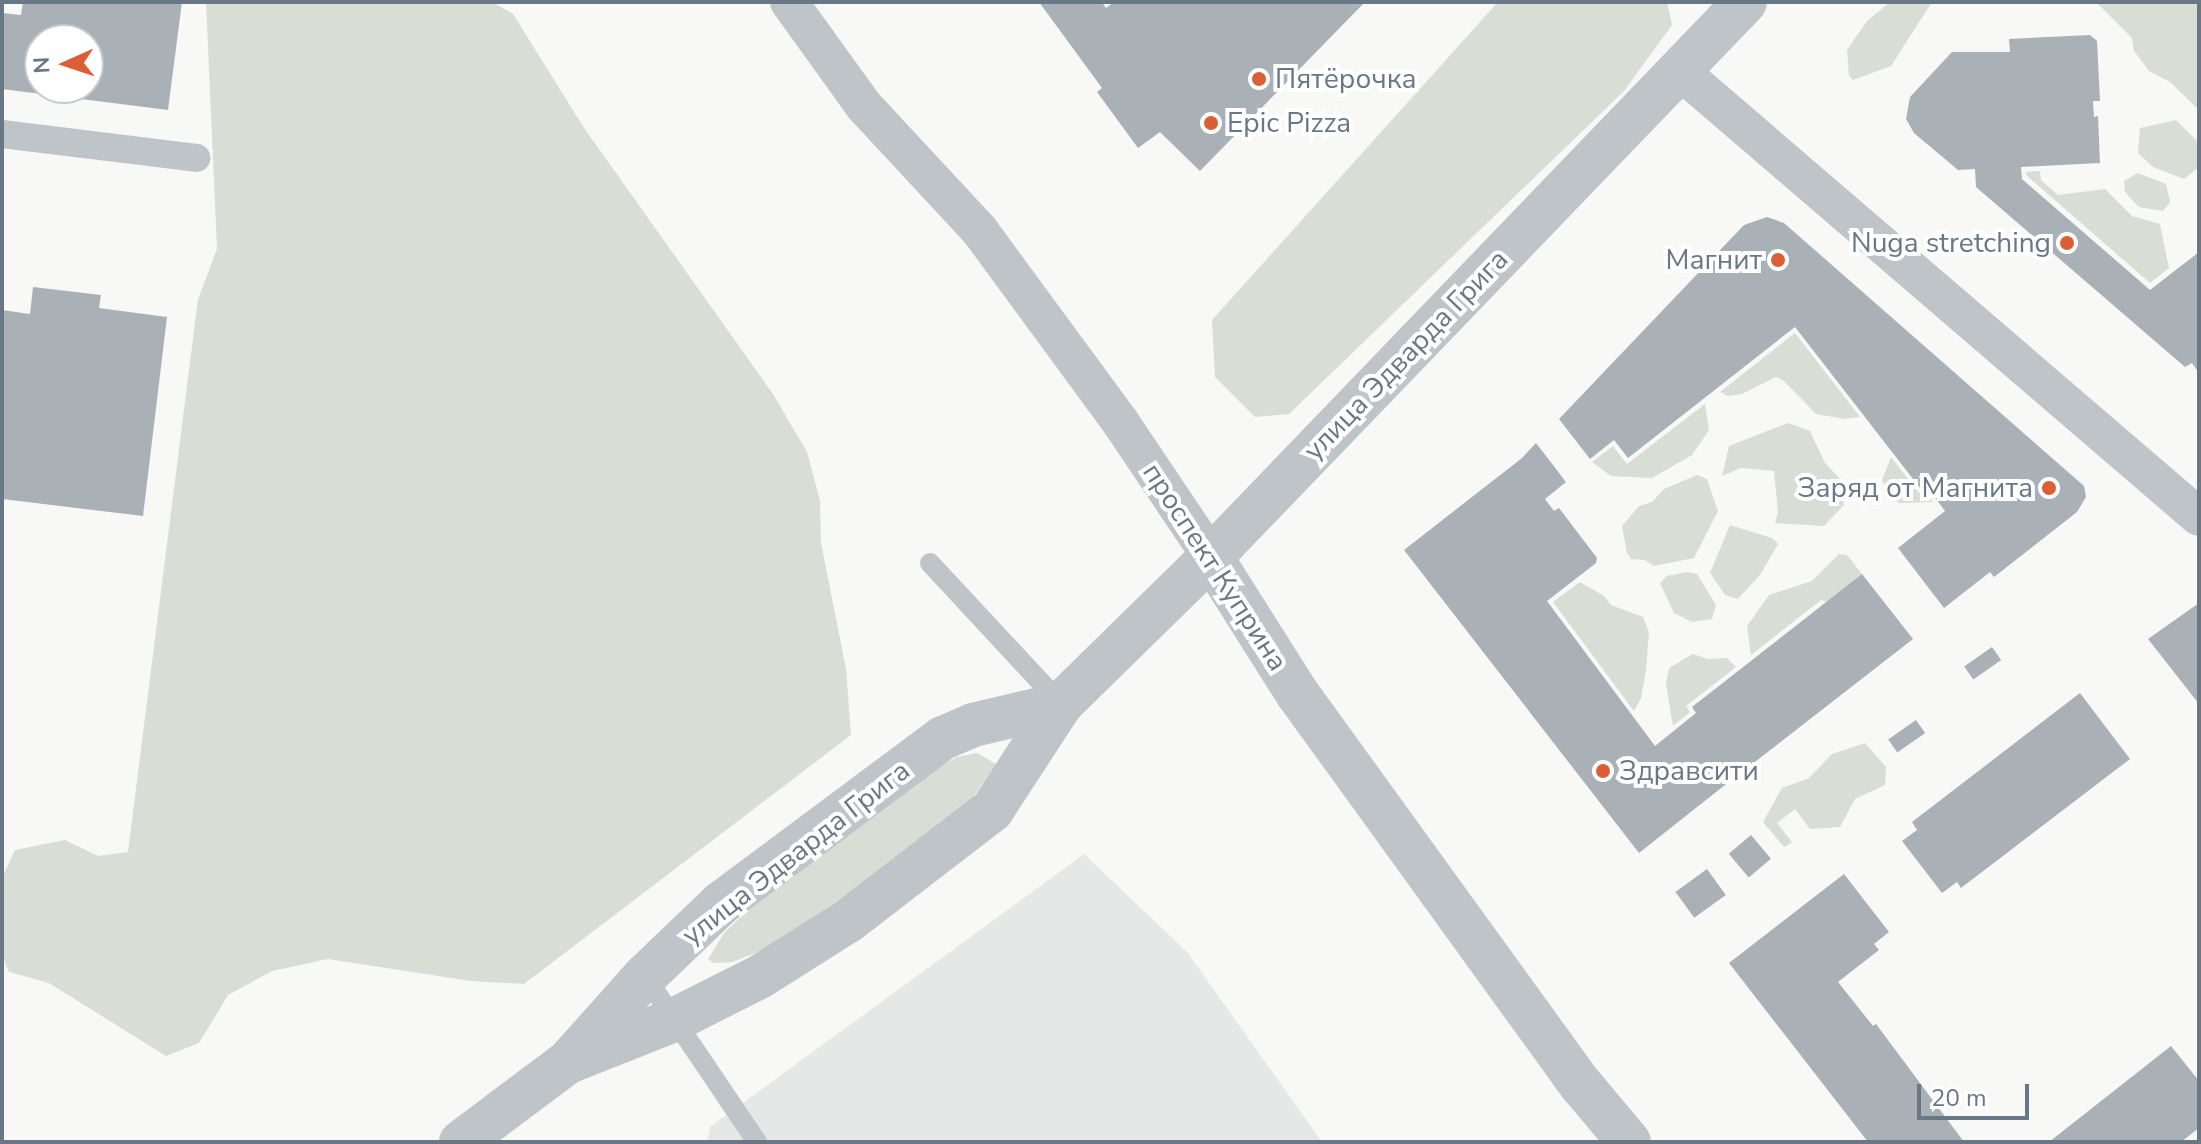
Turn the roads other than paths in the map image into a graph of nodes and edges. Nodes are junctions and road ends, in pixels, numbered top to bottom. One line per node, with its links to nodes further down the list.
1 (789, 2): 7 (street, проспект Куприна)
2 (1745, 2): 3 (street, улица Эдварда Грига)
3 (1680, 71): 6 (street); 7 (street, улица Эдварда Грига)
4 (2, 134): 5 (street)
5 (197, 158)
6 (2199, 517)
7 (1211, 557): 9 (street, улица Эдварда Грига); 15 (street, проспект Куприна)
8 (930, 563): 9 (lane)
9 (1061, 704): 10 (street, улица Эдварда Грига); 11 (street, улица Эдварда Грига)
10 (645, 976): 11 (lane); 12 (street, улица Эдварда Грига)
11 (674, 1020): 12 (street, улица Эдварда Грига); 14 (lane)
12 (568, 1062): 13 (street, улица Эдварда Грига)
13 (461, 1142)
14 (757, 1142)
15 (1629, 1142)

